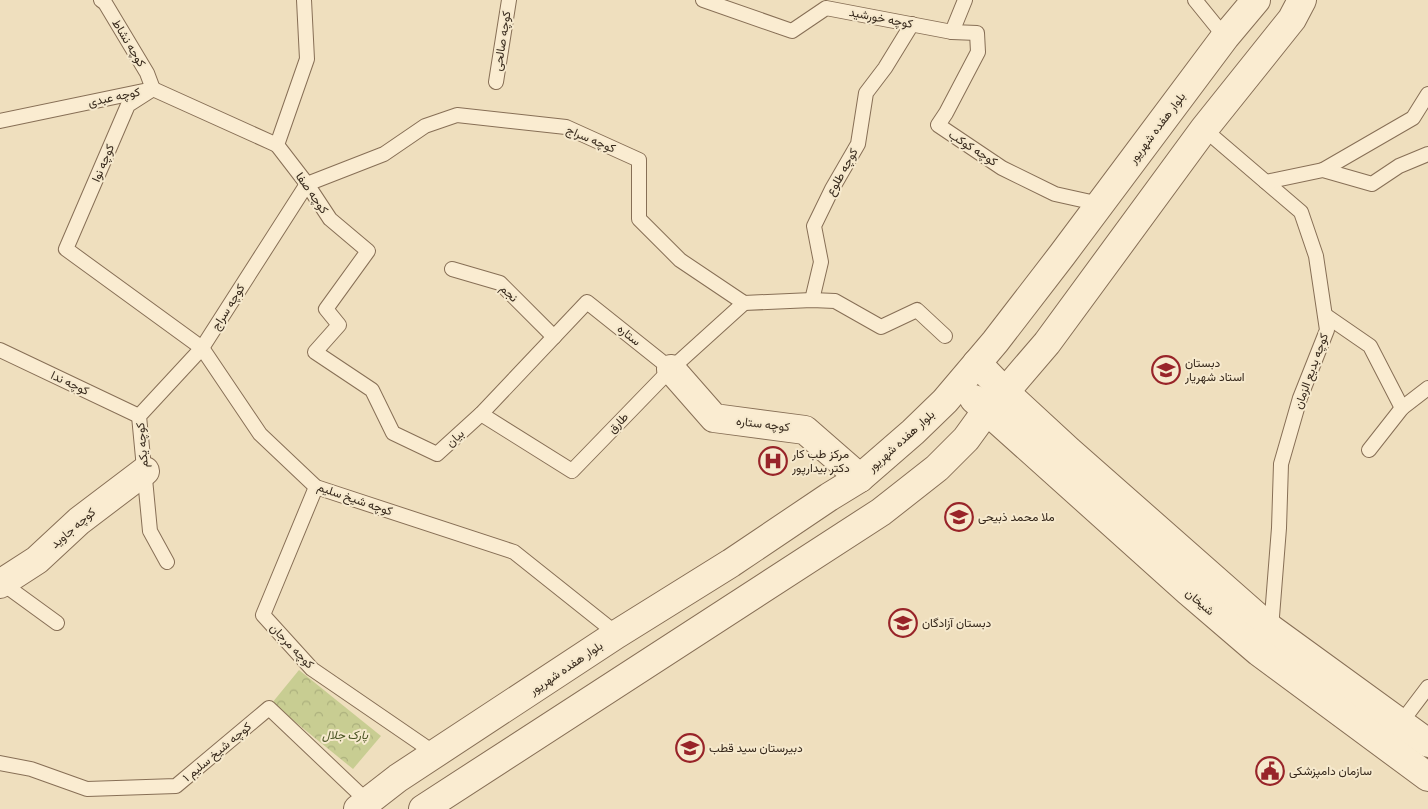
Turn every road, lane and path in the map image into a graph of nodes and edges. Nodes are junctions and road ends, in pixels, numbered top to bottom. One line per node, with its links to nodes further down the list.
1 (101, 0): 13 (lane, کوچه نشاط)
2 (304, 0): 17 (lane)
3 (509, 0): 12 (lane, کوچه صالحی)
4 (703, 0): 9 (lane, کوچه خورشید)
5 (965, 0): 10 (lane)
6 (1195, 0): 11 (lane)
7 (1256, 0): 11 (street, بلوار هفده شهریور)
8 (1302, 0): 16 (street)
9 (912, 24): 10 (lane, کوچه خورشید); 25 (lane, کوچه طلوع)
10 (952, 32): 22 (lane, کوچه کوکب)
11 (1225, 37): 22 (street, بلوار هفده شهریور)
12 (496, 82)
13 (153, 89): 15 (lane, کوچه عبدی); 17 (lane, کوچه عبدی); 23 (lane, کوچه نوا)
14 (1428, 94): 19 (lane)
15 (0, 121)
16 (1204, 129): 20 (lane, کوچه بدیع الزمان); 38 (street)
17 (277, 145): 21 (lane, کوچه صفا)
18 (1428, 154): 19 (lane)
19 (1323, 170): 20 (lane)
20 (1266, 182): 28 (lane, کوچه بدیع الزمان)
21 (307, 184): 27 (lane, کوچه سراج); 31 (lane, کوچه سراج); 33 (lane, کوچه صفا)
22 (1100, 204): 34 (street, بلوار هفده شهریور)
23 (66, 248): 31 (lane, کوچه شیخ سلیم)
24 (452, 269): 30 (lane, نجم)
25 (812, 300): 27 (lane); 29 (lane)
26 (587, 302): 30 (lane, بیان); 35 (lane, ستاره)
27 (744, 303): 35 (lane, طارق)
28 (1325, 315): 39 (lane); 49 (lane, کوچه بدیع الزمان)
29 (945, 336)
30 (554, 337): 40 (lane, بیان)
31 (202, 348): 41 (lane, کوچه یکم); 45 (lane, کوچه شیخ سلیم)
32 (0, 350): 41 (lane, کوچه ندا)
33 (315, 352): 40 (lane, بیان)
34 (977, 363): 36 (street, بلوار هفده شهریور); 38 (street)
35 (671, 369): 40 (lane, طارق); 44 (street, کوچه ستاره)
36 (959, 384): 38 (street); 44 (street, بلوار هفده شهریور)
37 (1428, 388): 39 (lane)
38 (996, 401): 49 (street, شیخان); 52 (street, شیخان); 58 (street)
39 (1402, 408): 42 (lane)
40 (481, 414)
41 (139, 416): 43 (lane, کوچه یکم)
42 (1369, 450)
43 (144, 471): 46 (lane, کوچه یکم); 47 (street, کوچه جاوید)
44 (860, 478): 50 (street, بلوار هفده شهریور)
45 (316, 487): 50 (lane, کوچه شیخ سلیم); 54 (lane, کوچه مرجان)
46 (166, 562)
47 (1, 583): 48 (lane)
48 (57, 623)
49 (1271, 629): 52 (street, شیخان)
50 (617, 634): 54 (street, بلوار هفده شهریور)
51 (1428, 687): 52 (lane)
52 (1392, 734): 53 (street, شیخان); 56 (street, شیخان)
53 (1428, 744)
54 (436, 754): 57 (street, بلوار هفده شهریور)
55 (0, 763): 57 (lane, کوچه شیخ سلیم ۱)
56 (1428, 776)
57 (362, 805)
58 (422, 809)

